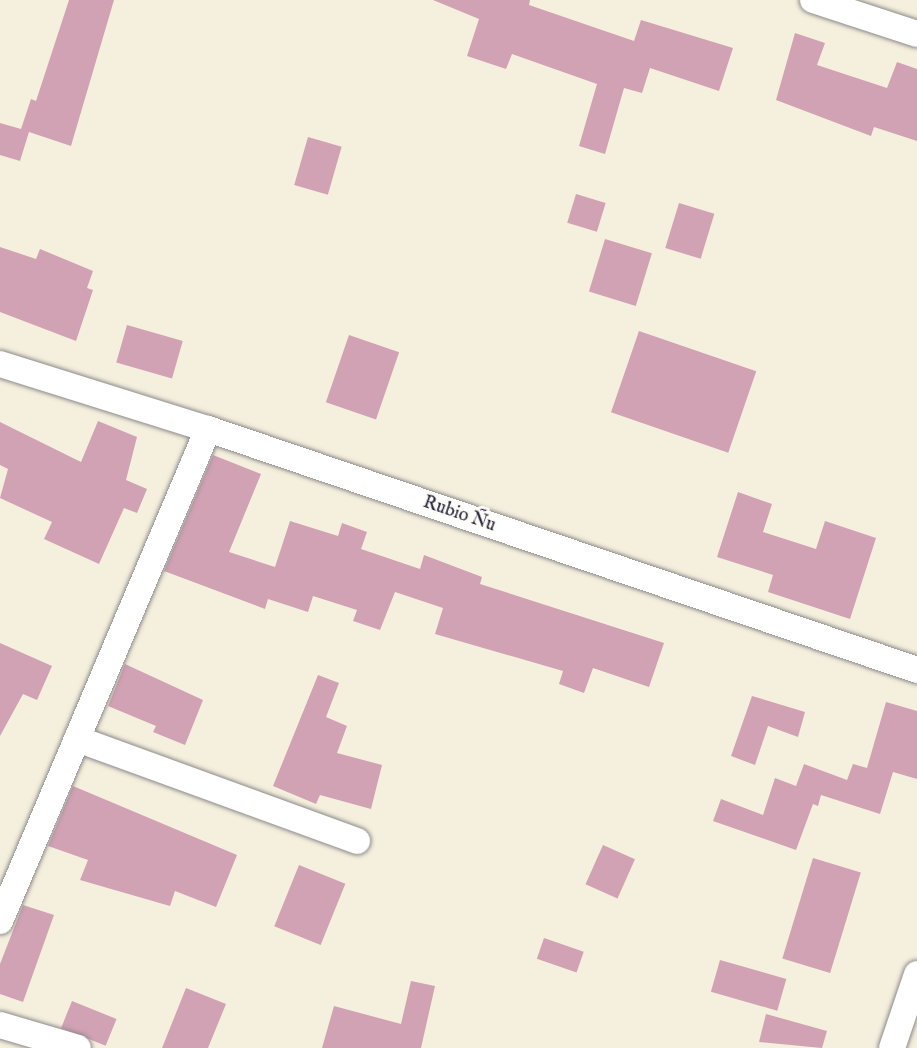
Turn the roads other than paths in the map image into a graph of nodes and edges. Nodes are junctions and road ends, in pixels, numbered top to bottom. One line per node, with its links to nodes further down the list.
1 (813, 0): 2 (street)
2 (917, 34)
3 (0, 364): 4 (street, Rubio Ñu)
4 (208, 429): 5 (street, Rubio Ñu); 6 (street)
5 (917, 670)
6 (77, 739): 7 (street); 8 (street)
7 (357, 841)
8 (0, 921)
9 (917, 974): 12 (street)
10 (0, 1025): 11 (street)
11 (78, 1048)
12 (892, 1048)

